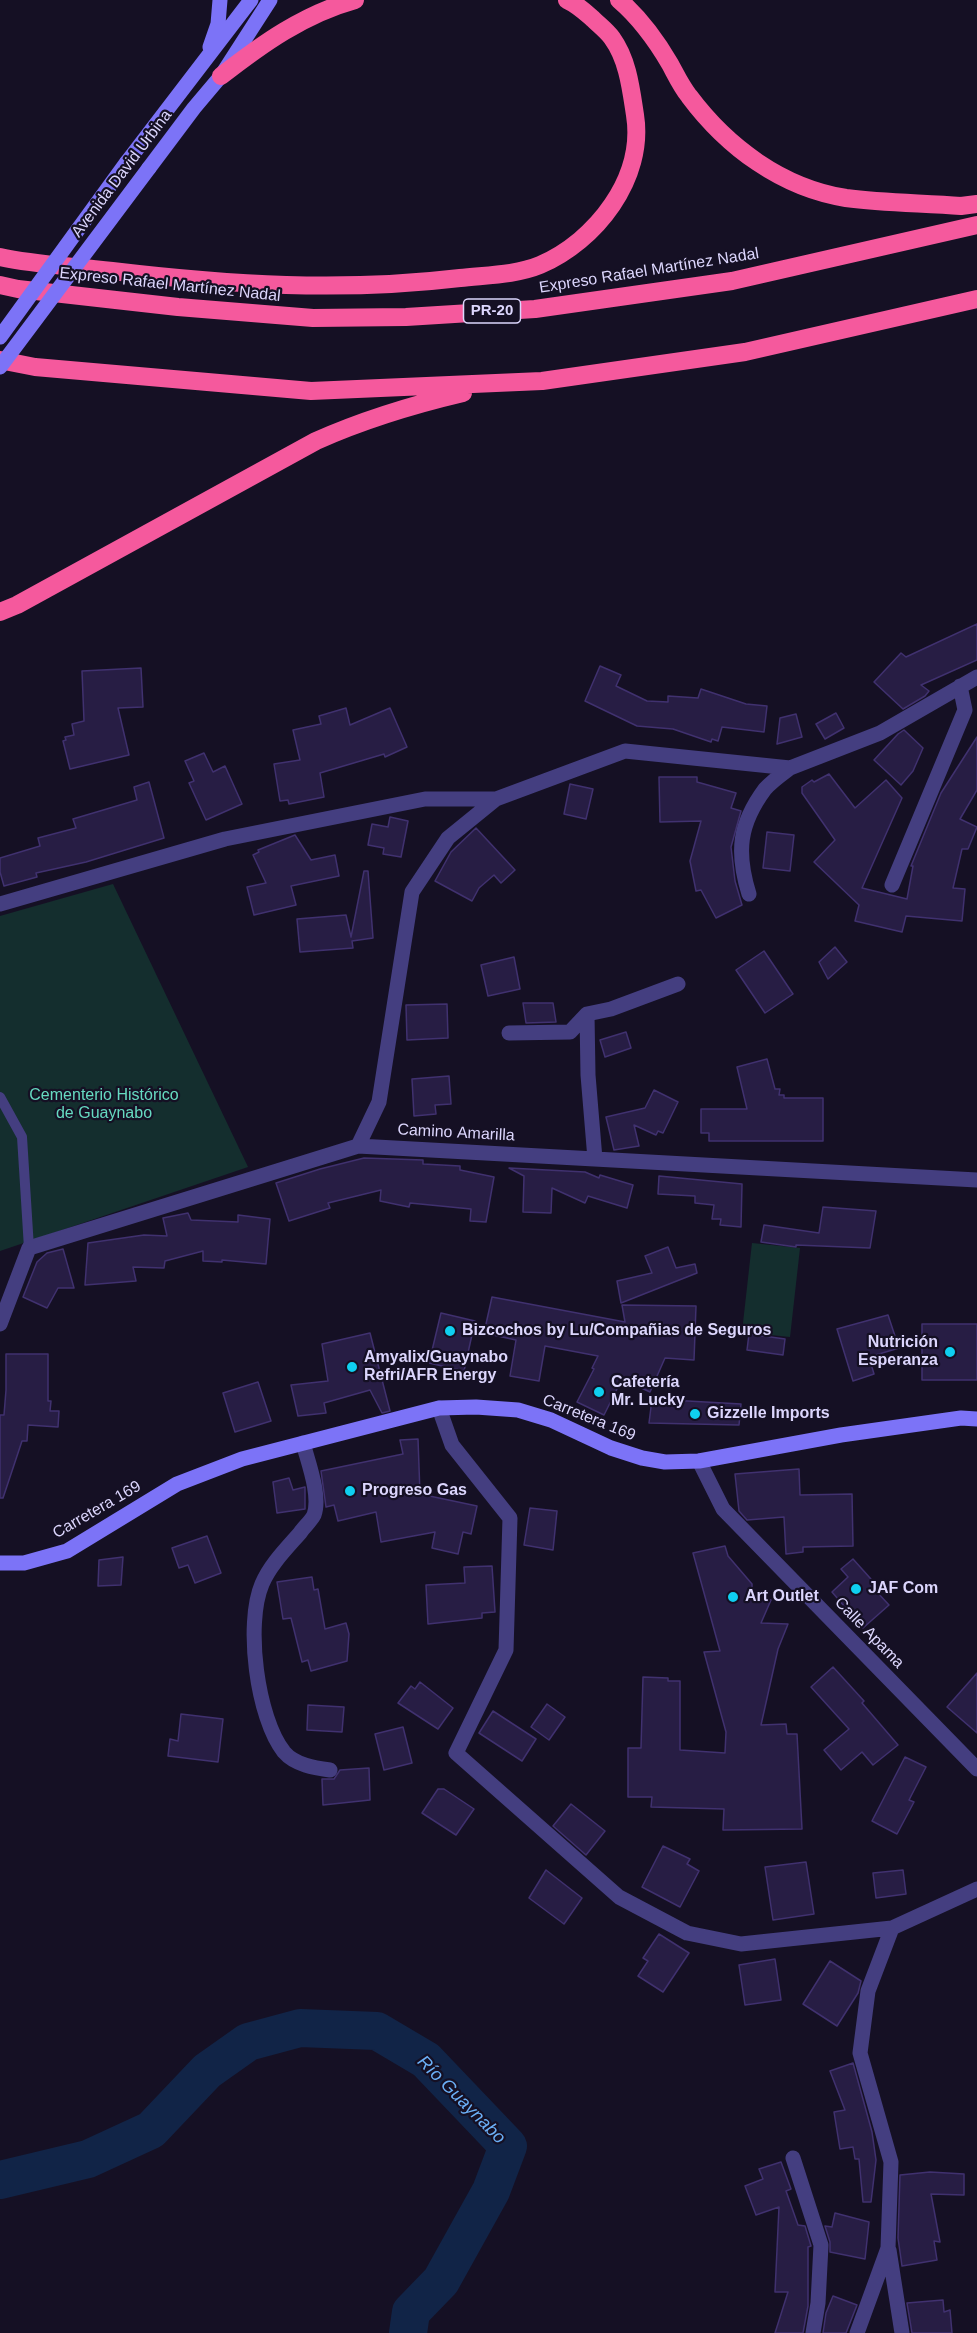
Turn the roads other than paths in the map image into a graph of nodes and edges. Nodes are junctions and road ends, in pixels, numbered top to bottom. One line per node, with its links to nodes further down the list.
1 (220, 0): 7 (street)
2 (251, 0): 7 (street, Avenida David Urbina)
3 (270, 0): 8 (street, Avenida David Urbina)
4 (355, 0): 8 (highway)
5 (567, 0): 11 (highway)
6 (619, 0): 9 (highway)
7 (201, 63): 14 (street, Avenida David Urbina, bridge)
8 (221, 76): 16 (street, Avenida David Urbina, bridge)
9 (977, 204)
10 (977, 225): 12 (highway, Expreso Rafael Martínez Nadal / PR-20)
11 (0, 257)
12 (0, 285)
13 (977, 299): 17 (highway)
14 (0, 337)
15 (0, 360): 17 (highway)
16 (0, 367)
17 (503, 383): 18 (highway)
18 (0, 612)
19 (977, 678): 20 (street)
20 (960, 686): 21 (street); 23 (street)
21 (790, 768): 22 (street); 24 (street)
22 (496, 799): 25 (street); 30 (street)
23 (892, 885)
24 (749, 894)
25 (0, 904)
26 (678, 984): 27 (street)
27 (588, 1014): 28 (street); 31 (street)
28 (509, 1032)
29 (0, 1097): 33 (lane)
30 (358, 1146): 31 (street, Camino Amarilla); 33 (street, Camino Amarilla)
31 (595, 1159): 32 (street, Camino Amarilla)
32 (977, 1180)
33 (29, 1248): 34 (street)
34 (0, 1324)
35 (439, 1407): 37 (street, Carretera 169); 38 (street, Carretera 169); 43 (street)
36 (977, 1419): 38 (street, Carretera 169)
37 (303, 1443): 39 (street, Carretera 169); 41 (street)
38 (699, 1461): 40 (street, Calle Apama)
39 (0, 1563)
40 (977, 1769)
41 (330, 1770)
42 (977, 1889): 43 (street)
43 (892, 1928): 45 (street)
44 (793, 2158): 46 (street)
45 (888, 2247): 47 (street); 48 (street)
46 (813, 2333)
47 (857, 2333)
48 (902, 2333)

